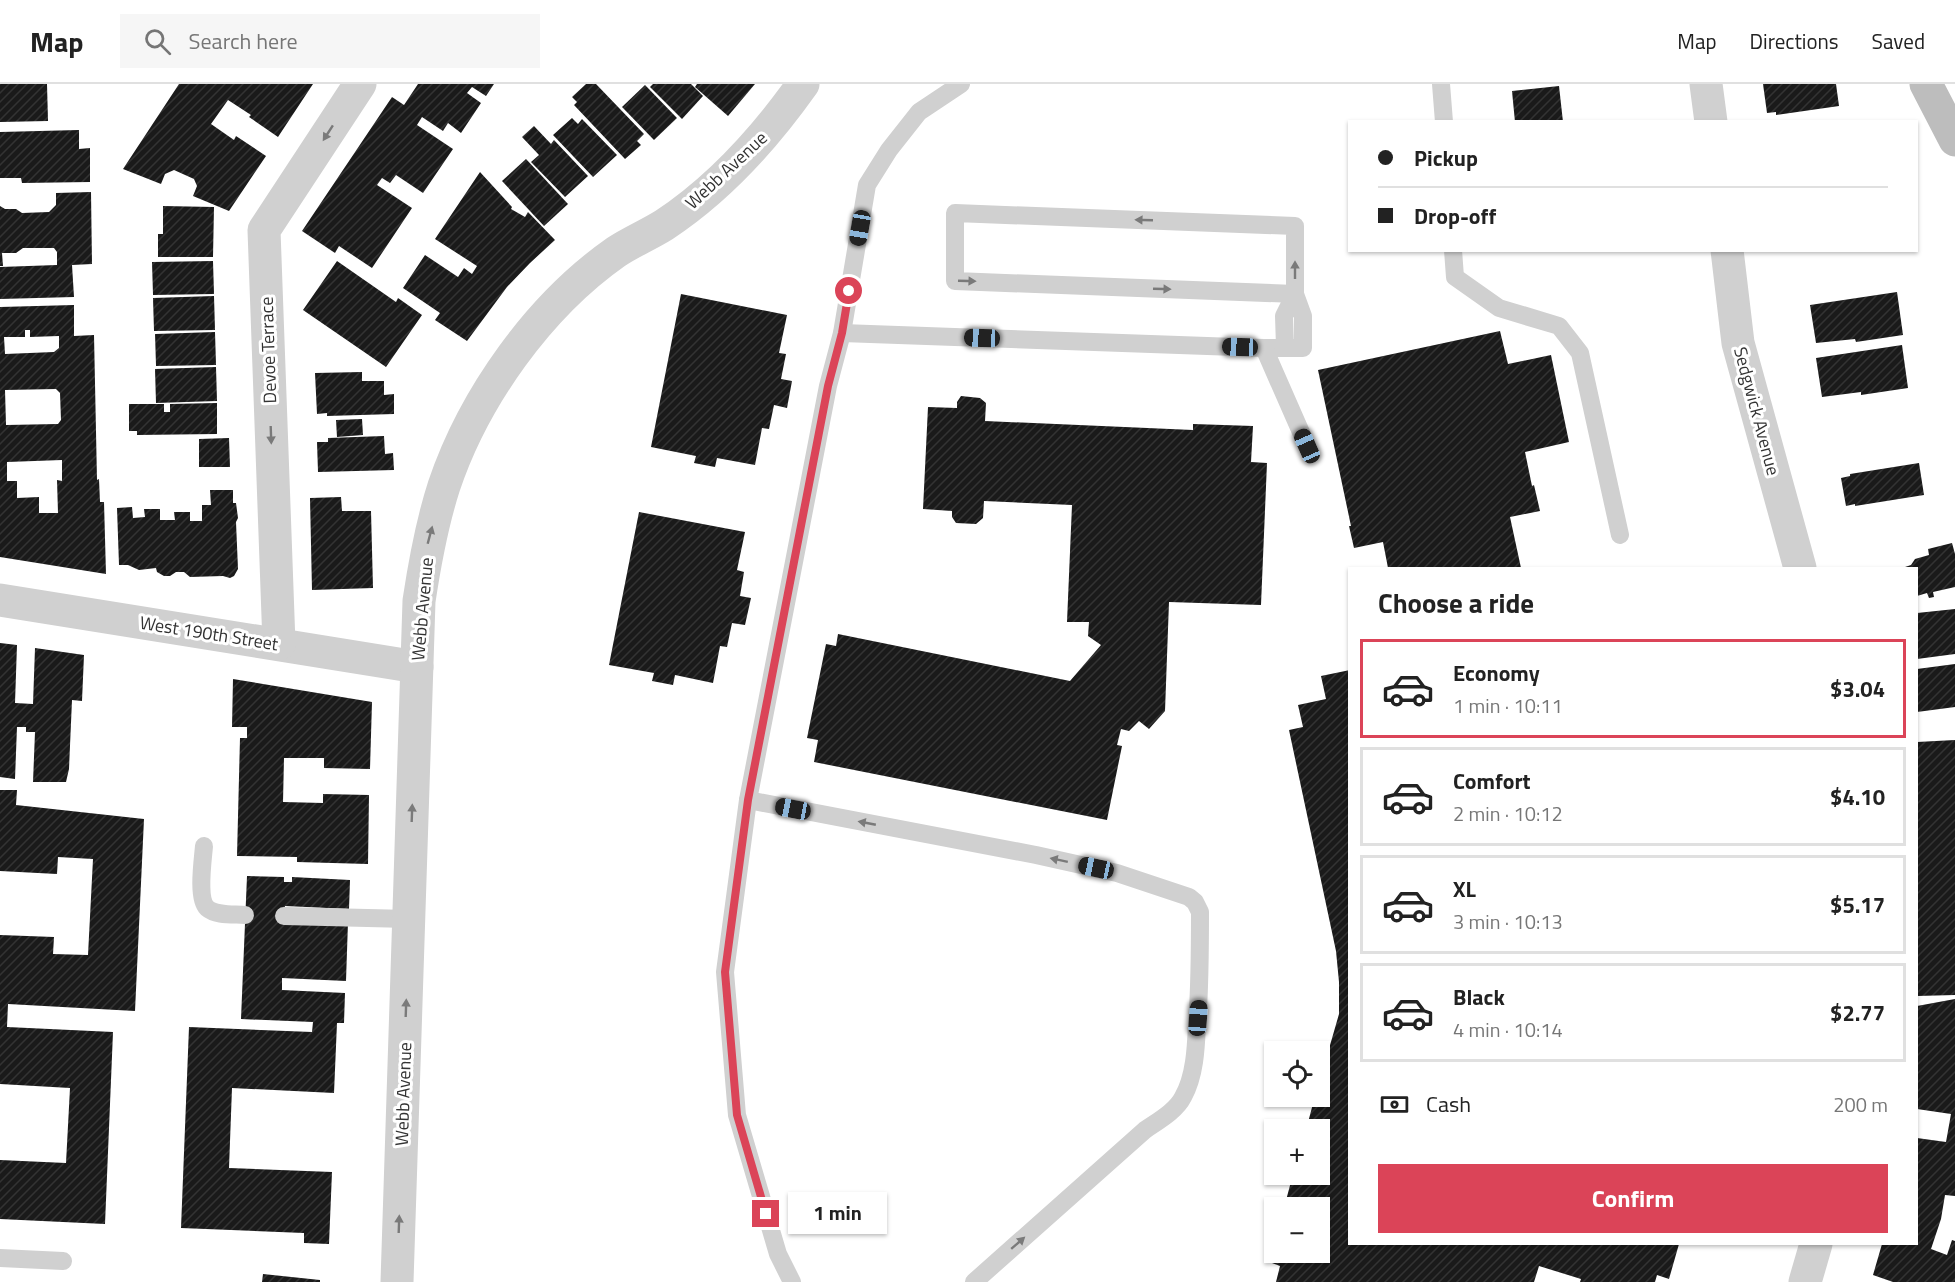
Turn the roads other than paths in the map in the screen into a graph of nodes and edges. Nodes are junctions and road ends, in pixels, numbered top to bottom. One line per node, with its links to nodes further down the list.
1 (360, 84): 19 (street, Devoe Terrace, one-way to 19)
2 (802, 84): 20 (street, Webb Avenue, one-way to 2)
3 (961, 84): 13 (lane)
4 (1441, 84): 7 (lane)
5 (1706, 84): 8 (street)
6 (1926, 84): 9 (main road)
7 (1444, 120)
8 (1711, 120)
9 (1955, 140)
10 (1453, 252): 16 (lane)
11 (1727, 252): 17 (street, Sedgwick Avenue)
12 (1295, 294): 12 (lane, one-way to 12); 14 (lane)
13 (842, 333): 14 (lane); 21 (lane)
14 (1264, 348): 15 (lane)
15 (1307, 446)
16 (1620, 536)
17 (1800, 567)
18 (0, 600): 19 (street, West 190th Street)
19 (279, 644): 20 (street, West 190th Street)
20 (417, 667): 25 (street, Webb Avenue, one-way to 20)
21 (748, 800): 30 (lane); 31 (lane, one-way to 21)
22 (204, 846): 23 (lane)
23 (245, 915)
24 (284, 916): 25 (lane)
25 (409, 919): 29 (street, Webb Avenue, one-way to 25)
26 (1816, 1245): 32 (street)
27 (0, 1258): 28 (lane)
28 (63, 1261)
29 (397, 1282)
30 (792, 1282)
31 (974, 1282)
32 (1805, 1282)

